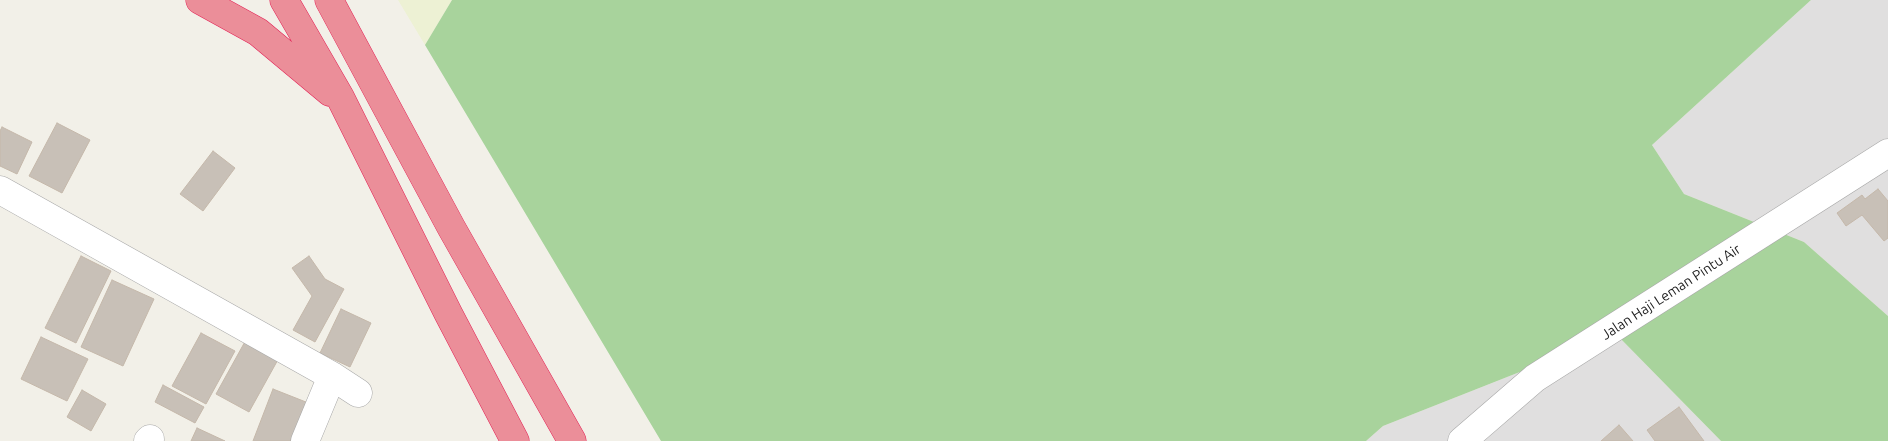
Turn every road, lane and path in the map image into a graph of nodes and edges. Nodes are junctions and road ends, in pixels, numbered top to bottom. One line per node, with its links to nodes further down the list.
1 (200, 0): 4 (highway)
2 (284, 0): 4 (highway)
3 (329, 0): 11 (highway)
4 (340, 97): 10 (highway)
5 (1888, 152): 12 (street, Jalan Haji Leman Pintu Air)
6 (0, 190): 7 (street)
7 (332, 376): 8 (street); 9 (street)
8 (358, 393)
9 (305, 441)
10 (515, 441)
11 (572, 441)
12 (1462, 441)

